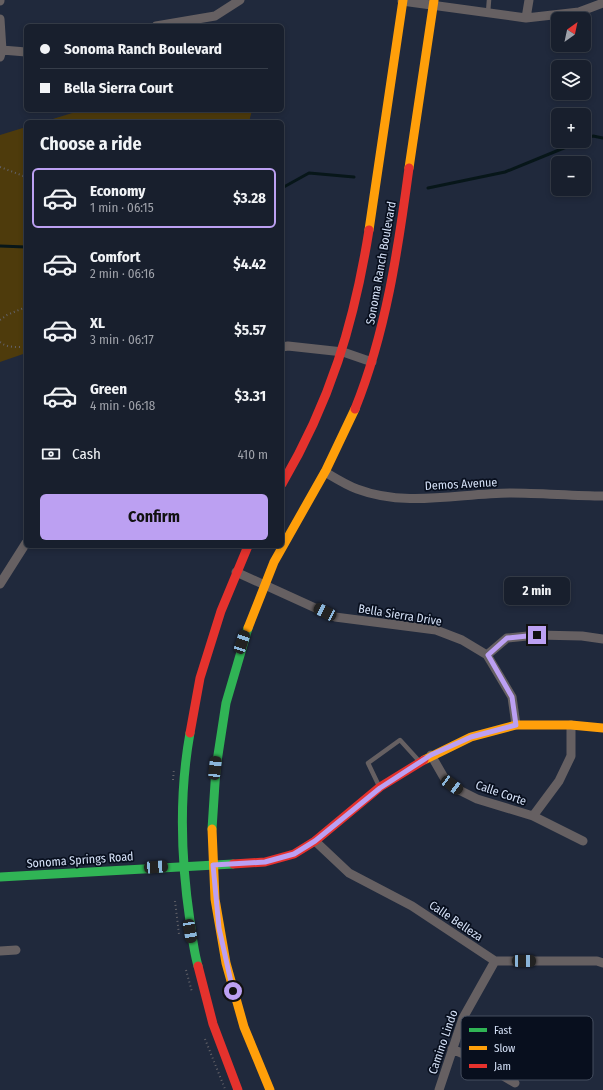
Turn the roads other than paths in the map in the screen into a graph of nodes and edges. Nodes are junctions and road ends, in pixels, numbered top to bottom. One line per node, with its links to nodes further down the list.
1 (240, 0): 10 (street)
2 (489, 0): 7 (lane)
3 (529, 0): 9 (street)
4 (402, 1): 5 (street); 14 (main road, Sonoma Ranch Boulevard)
5 (433, 3): 7 (street); 15 (main road, Sonoma Ranch Boulevard)
6 (603, 3): 9 (street)
7 (488, 13): 9 (street)
8 (0, 18): 12 (street)
9 (526, 18)
10 (168, 24)
11 (24, 52): 12 (street)
12 (1, 54)
13 (284, 347): 14 (street)
14 (343, 352): 15 (street); 17 (main road, Sonoma Ranch Boulevard)
15 (372, 362): 16 (main road, Sonoma Ranch Boulevard)
16 (325, 472): 18 (street, Demos Avenue); 19 (main road, Sonoma Ranch Boulevard)
17 (284, 480)
18 (603, 496)
19 (284, 544)
20 (24, 546): 24 (street)
21 (247, 548): 23 (main road)
22 (282, 548): 25 (main road, Sonoma Ranch Boulevard)
23 (236, 572): 25 (street, Bella Sierra Drive); 37 (main road)
24 (0, 584)
25 (264, 584): 27 (street, Bella Sierra Drive); 38 (main road, Sonoma Ranch Boulevard)
26 (603, 639): 27 (street)
27 (488, 655): 28 (street)
28 (516, 725): 29 (main road, Sonoma Springs Road); 31 (main road, Sonoma Springs Road)
29 (571, 725): 30 (main road, Sonoma Springs Road); 34 (street, Calle Corte)
30 (603, 728)
31 (431, 755): 32 (main road, Sonoma Springs Road); 34 (street, Calle Corte)
32 (420, 762): 33 (main road, Sonoma Springs Road); 33 (lane)
33 (380, 788): 35 (main road, Sonoma Springs Road)
34 (533, 816): 36 (street, Calle Corte)
35 (315, 841): 38 (main road, Sonoma Springs Road); 42 (street, Calle Belleza)
36 (583, 841)
37 (184, 865): 38 (main road, Sonoma Springs Road); 39 (main road, Sonoma Springs Road); 50 (main road)
38 (213, 865): 51 (main road, Sonoma Ranch Boulevard)
39 (0, 877)
40 (16, 950): 41 (street)
41 (0, 951)
42 (495, 961): 43 (street); 44 (street, Camino Lindo)
43 (603, 963)
44 (464, 1016)
45 (461, 1024): 46 (street, Camino Lindo)
46 (452, 1049): 47 (street); 52 (street, Camino Lindo)
47 (461, 1053)
48 (510, 1080): 49 (street)
49 (515, 1083)
50 (238, 1090)
51 (270, 1090)
52 (439, 1090)

